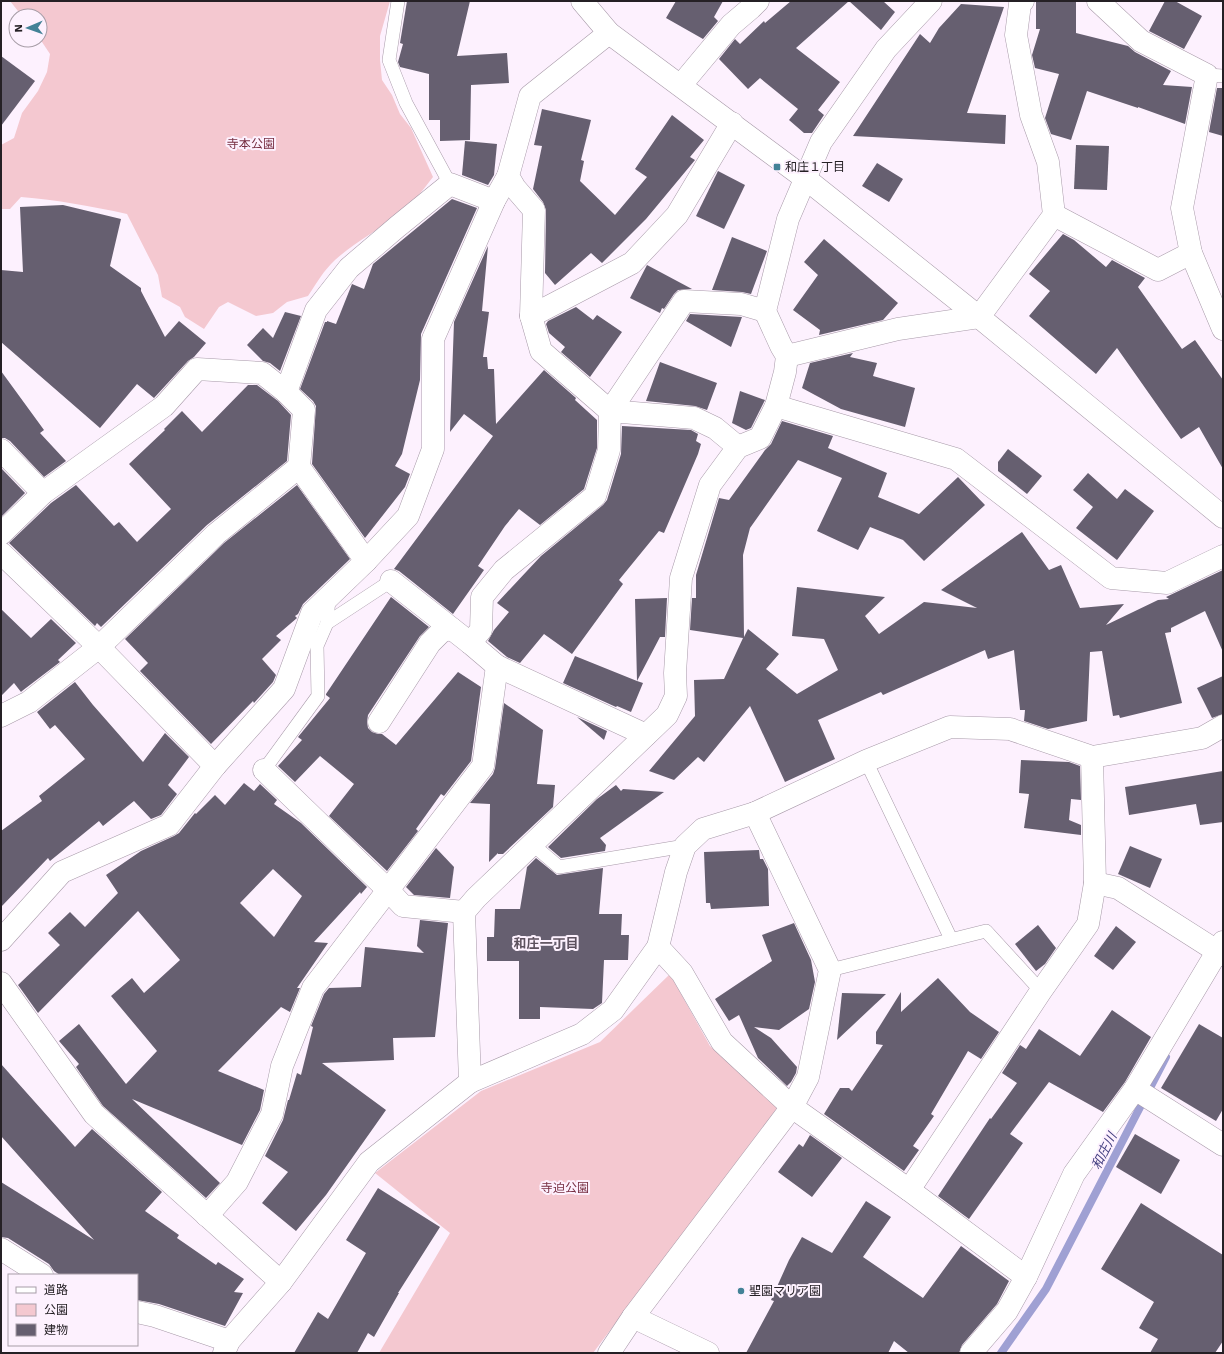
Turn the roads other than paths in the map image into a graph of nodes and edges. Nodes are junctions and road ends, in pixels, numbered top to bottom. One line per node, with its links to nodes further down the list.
1 (398, 1): 13 (lane)
2 (582, 1): 7 (street)
3 (758, 1): 9 (street)
4 (931, 1): 12 (street)
5 (1023, 1): 15 (street)
6 (1098, 1): 8 (street)
7 (609, 33): 9 (street); 11 (street)
8 (1215, 75): 16 (street)
9 (681, 85): 10 (street)
10 (732, 123): 12 (street); 18 (street)
11 (508, 176): 14 (street); 18 (street)
12 (806, 179): 17 (street); 19 (street)
13 (450, 184): 14 (street); 22 (street)
14 (494, 201): 33 (street)
15 (1054, 215): 16 (street); 19 (street)
16 (1192, 253): 20 (street)
17 (766, 311): 21 (street); 24 (street)
18 (531, 316): 24 (street)
19 (980, 317): 21 (street); 29 (street)
20 (1223, 329)
21 (788, 356): 23 (street)
22 (286, 392): 27 (street); 28 (street)
23 (776, 406): 25 (street); 32 (street)
24 (610, 411): 25 (street); 38 (street)
25 (738, 447): 44 (street)
26 (1, 450): 28 (street)
27 (299, 467): 33 (street); 39 (street)
28 (43, 493): 30 (street)
29 (1223, 517)
30 (1, 534)
31 (1, 553): 39 (street)
32 (1223, 556)
33 (366, 561): 35 (street)
34 (390, 581): 36 (lane); 37 (street)
35 (329, 597): 36 (lane); 47 (street)
36 (327, 623): 48 (lane)
37 (452, 629): 38 (street); 42 (street)
38 (470, 643): 40 (street)
39 (99, 647): 41 (street); 47 (street)
40 (497, 666): 44 (street); 53 (street)
41 (1, 716)
42 (379, 722)
43 (1223, 726): 45 (street)
44 (646, 735): 50 (street)
45 (1092, 757): 46 (street); 52 (street)
46 (866, 761): 49 (street); 55 (lane)
47 (215, 766): 56 (street)
48 (264, 770): 53 (street)
49 (755, 813): 51 (street); 59 (street)
50 (532, 844): 51 (lane); 54 (street)
51 (685, 846): 57 (street)
52 (1094, 883): 58 (street); 61 (street)
53 (388, 890): 54 (street); 67 (street)
54 (464, 912): 62 (street)
55 (952, 939): 59 (lane); 61 (lane)
56 (1, 940)
57 (658, 947): 62 (street); 64 (street)
58 (1221, 949): 63 (street)
59 (830, 970): 64 (street)
60 (1, 983): 67 (street)
61 (1041, 991): 66 (street)
62 (470, 1082): 71 (street)
63 (1135, 1089): 65 (street); 70 (street)
64 (792, 1107): 66 (street); 73 (street)
65 (1223, 1145)
66 (909, 1190): 70 (street)
67 (207, 1216): 71 (street)
68 (1, 1249): 69 (street)
69 (40, 1274)
70 (1026, 1277): 77 (street)
71 (281, 1282): 74 (street)
72 (138, 1312): 74 (street)
73 (633, 1318): 75 (street); 76 (street)
74 (226, 1347)
75 (609, 1353)
76 (708, 1353)
77 (971, 1353)

